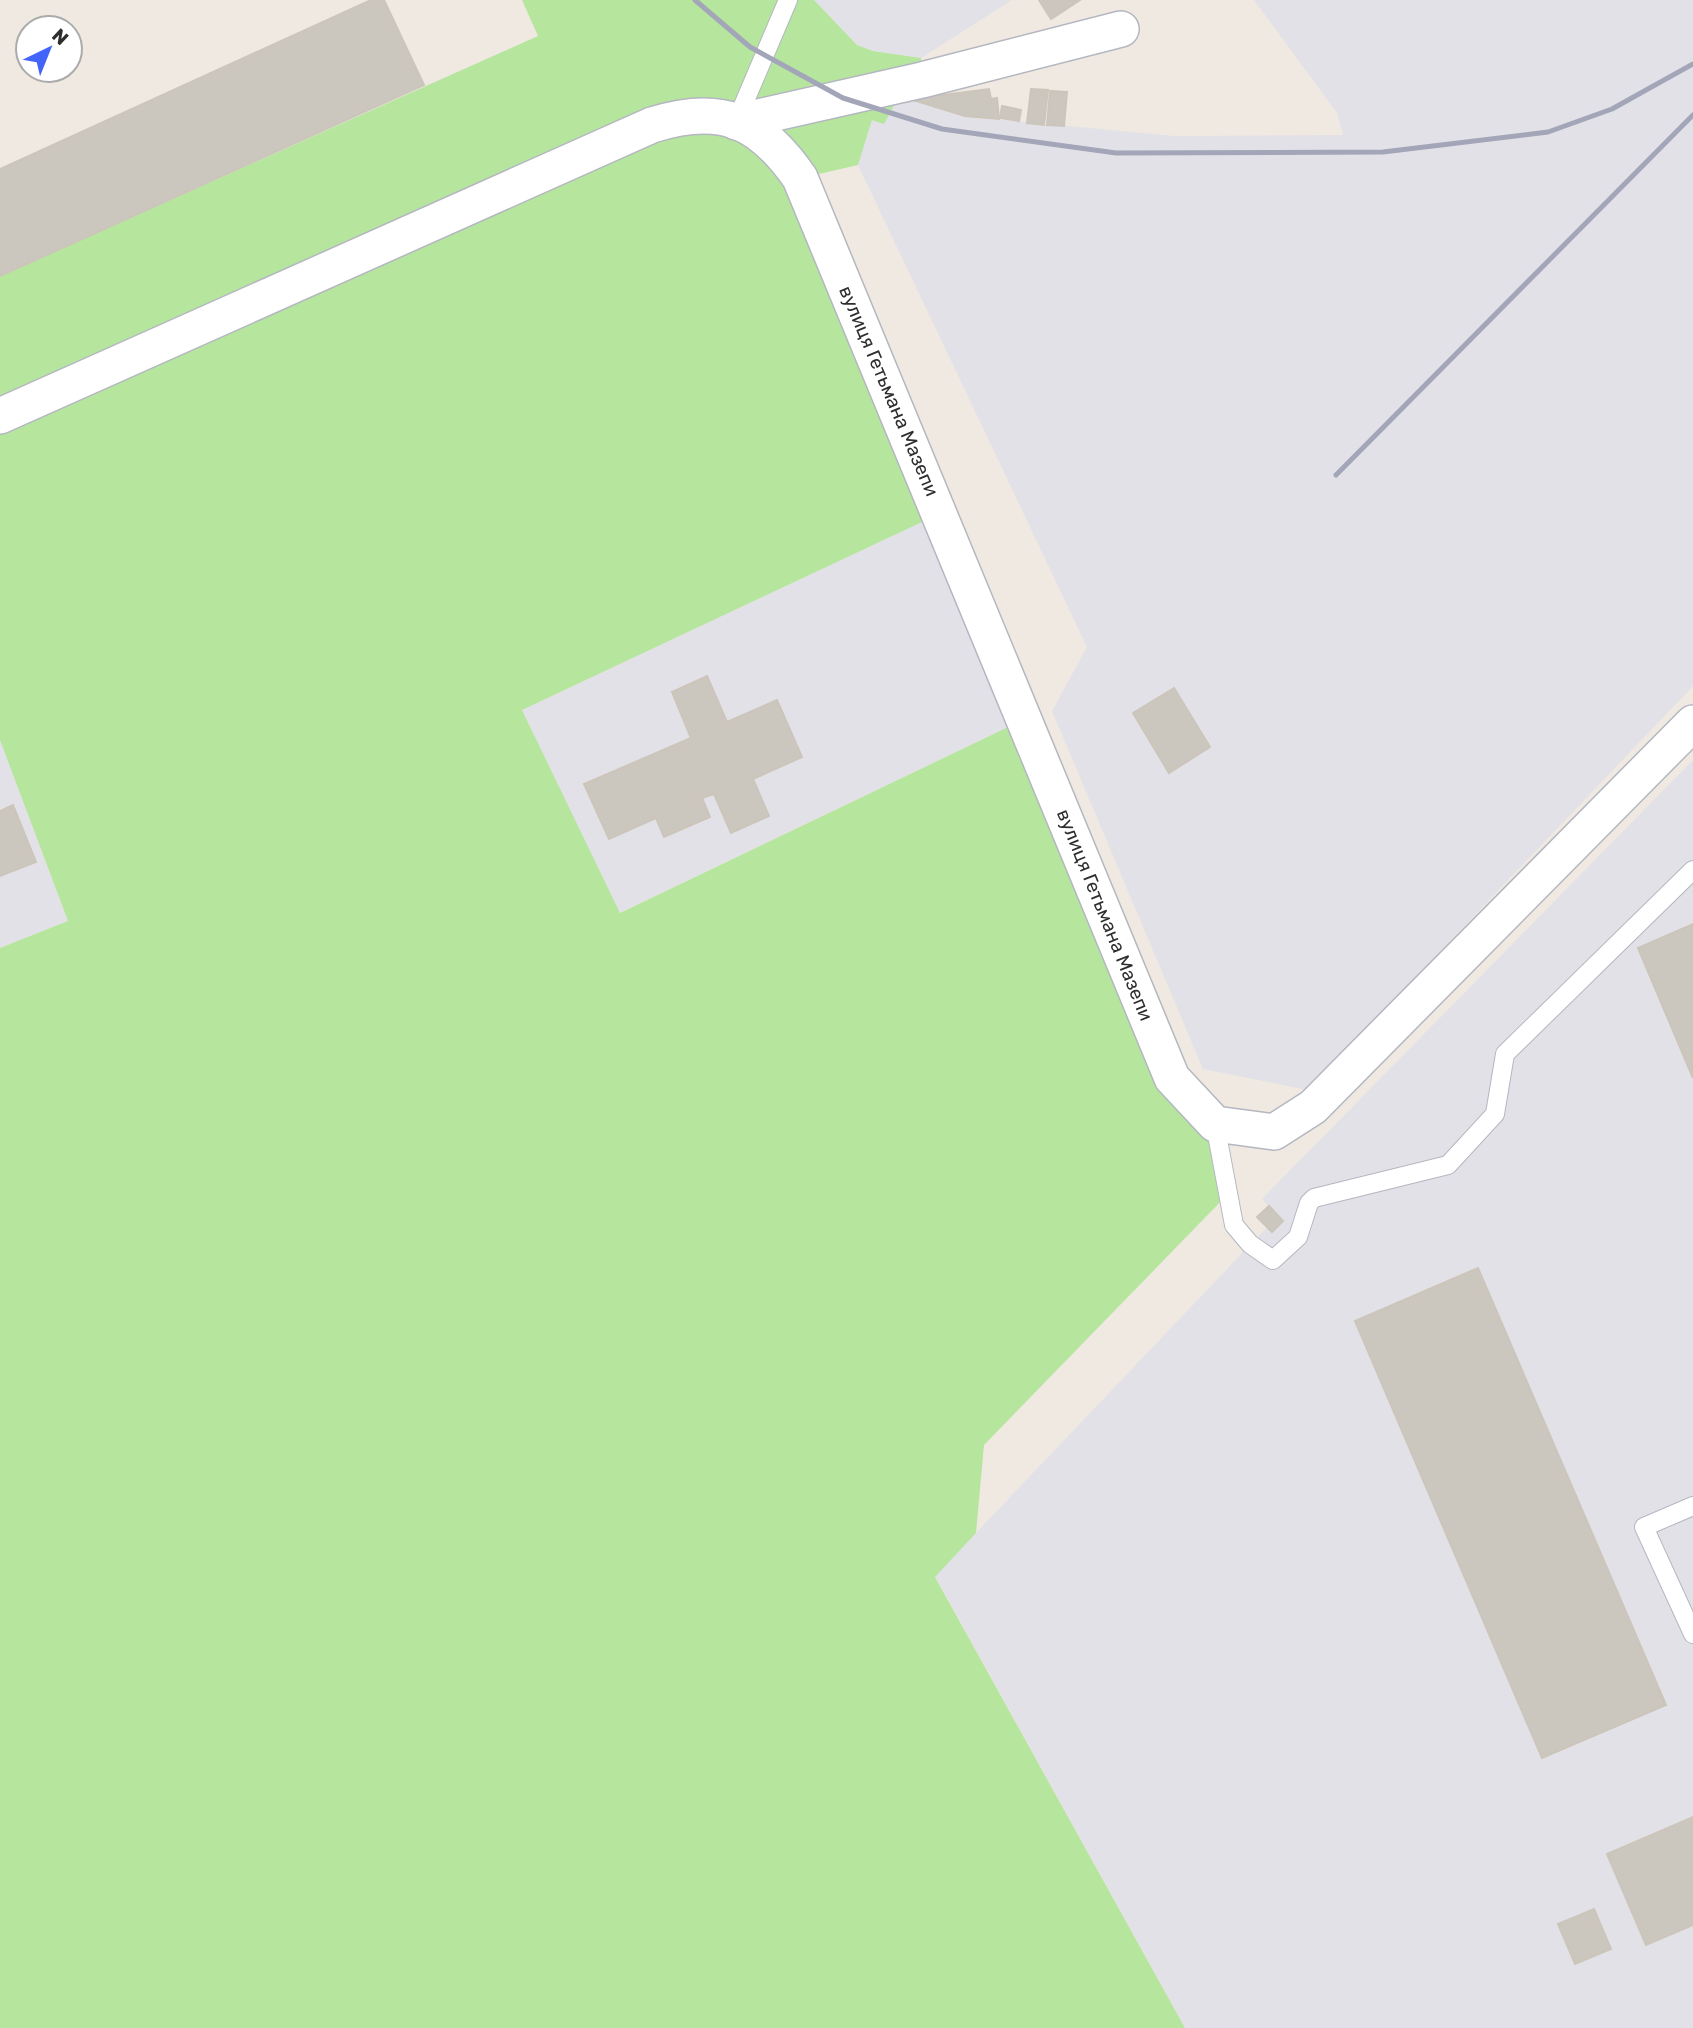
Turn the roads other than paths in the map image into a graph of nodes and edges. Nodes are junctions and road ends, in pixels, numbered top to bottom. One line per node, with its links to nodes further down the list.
1 (788, 0): 3 (lane)
2 (1121, 29): 3 (street)
3 (736, 121): 4 (street); 7 (street, вулиця Гетьмана Мазепи)
4 (0, 416)
5 (1693, 723): 7 (street)
6 (1693, 870): 7 (lane)
7 (1215, 1124)
8 (1693, 1506): 9 (lane)
9 (1693, 1634)

